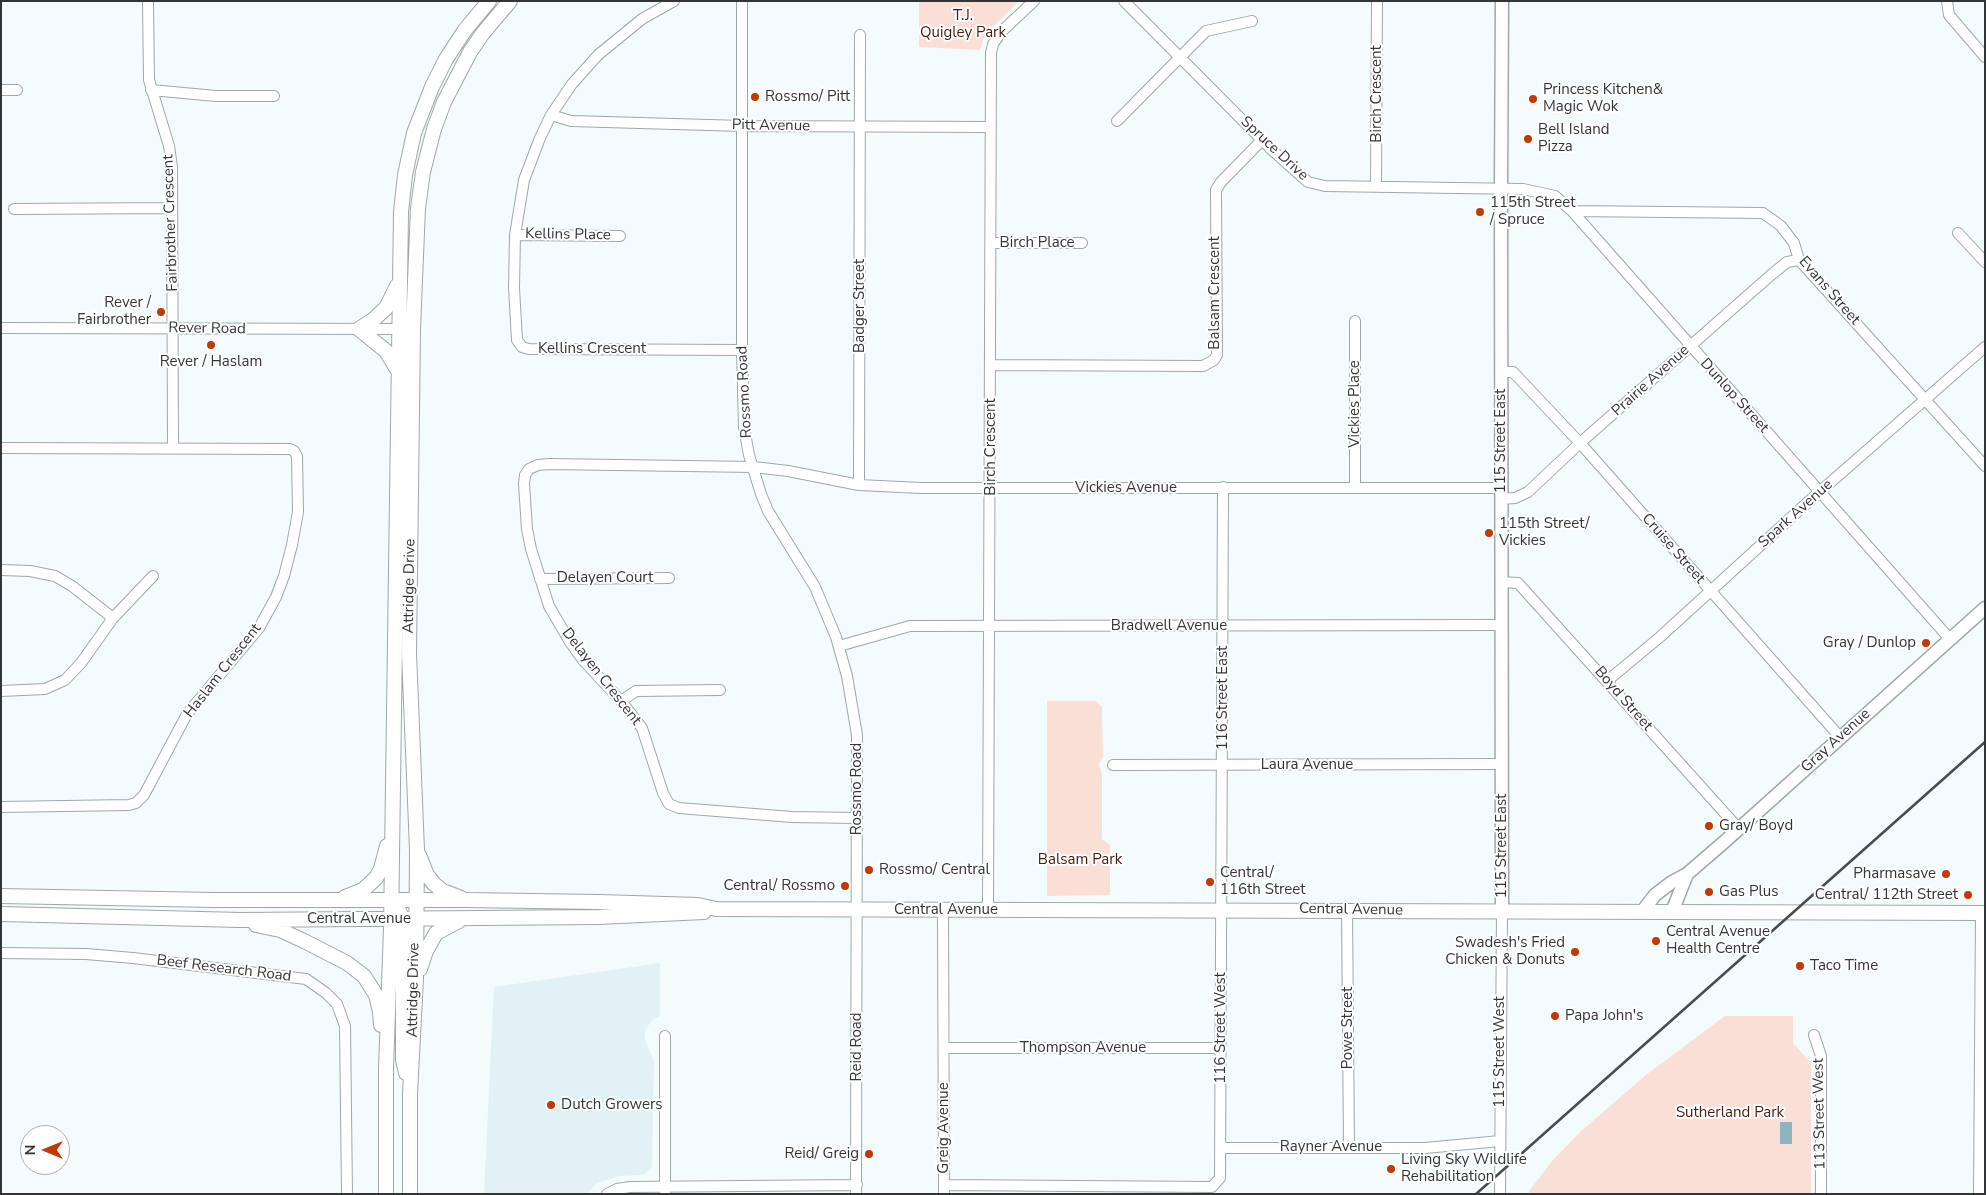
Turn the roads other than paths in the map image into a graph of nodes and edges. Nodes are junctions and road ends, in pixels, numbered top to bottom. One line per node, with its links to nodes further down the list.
1 (148, 1): 17 (street, Fairbrother Crescent)
2 (489, 1): 37 (main road, Attridge Drive)
3 (510, 1): 43 (main road, Attridge Drive)
4 (674, 1): 19 (street, Kellins Crescent)
5 (742, 1): 21 (street, Rossmo Road)
6 (1034, 1): 23 (street, Birch Crescent)
7 (1124, 1): 14 (street, Spruce Drive)
8 (1377, 1): 25 (street, Birch Crescent)
9 (1502, 1): 26 (street, 115 Street East)
10 (1946, 1): 13 (street)
11 (1252, 21): 14 (street)
12 (860, 35): 22 (street, Badger Street)
13 (1985, 56)
14 (1181, 58): 20 (street); 24 (street, Spruce Drive)
15 (1, 90): 16 (street)
16 (17, 90)
17 (151, 90): 18 (street); 27 (street, Fairbrother Crescent)
18 (274, 96)
19 (551, 115): 21 (street, Pitt Avenue); 31 (street, Kellins Crescent)
20 (1117, 121)
21 (743, 126): 22 (street, Pitt Avenue); 46 (street, Rossmo Road)
22 (860, 126): 23 (street, Pitt Avenue); 56 (street, Badger Street)
23 (991, 127): 33 (street, Birch Crescent)
24 (1262, 140): 25 (street, Spruce Drive); 47 (street, Balsam Crescent)
25 (1376, 187): 26 (street, Spruce Drive)
26 (1501, 188): 29 (street, Dunlop Street); 49 (street, 115 Street East)
27 (172, 208): 28 (street); 40 (street, Fairbrother Crescent)
28 (14, 209)
29 (1572, 211): 35 (street, Evans Street); 44 (street, Dunlop Street)
30 (1958, 233): 36 (street)
31 (515, 234): 32 (street, Kellins Place); 46 (street, Kellins Crescent)
32 (620, 236)
33 (992, 243): 34 (street, Birch Place); 47 (street, Birch Crescent)
34 (1082, 243)
35 (1799, 260): 44 (street, Prairie Avenue); 50 (street, Evans Street)
36 (1985, 262)
37 (399, 280): 41 (main road); 42 (main road, Attridge Drive)
38 (1355, 321): 59 (street, Vickies Place)
39 (1, 328): 40 (street, Rever Road)
40 (173, 328): 41 (street, Rever Road); 53 (street, Fairbrother Crescent)
41 (359, 329): 42 (street, Rever Road); 48 (main road)
42 (399, 329): 43 (street, Rever Road); 48 (main road, Attridge Drive)
43 (414, 329): 87 (main road, Attridge Drive)
44 (1690, 346): 51 (street, Prairie Avenue); 60 (street, Dunlop Street)
45 (1985, 347): 50 (street, Spark Avenue)
46 (742, 350): 54 (street, Rossmo Road)
47 (991, 365): 57 (street, Birch Crescent)
48 (398, 370): 85 (main road, Attridge Drive)
49 (1501, 372): 51 (street, Cruise Street); 61 (street, 115 Street East)
50 (1925, 399): 55 (street, Evans Street); 60 (street, Spark Avenue)
51 (1580, 443): 61 (street, Prairie Avenue); 67 (street, Cruise Street)
52 (1, 448): 53 (street, Haslam Crescent)
53 (172, 448): 83 (street, Haslam Crescent)
54 (754, 466): 56 (street, Vickies Avenue); 65 (street, Delayen Crescent); 74 (street, Rossmo Road)
55 (1985, 466)
56 (859, 485): 57 (street, Vickies Avenue)
57 (991, 488): 58 (street, Vickies Avenue); 72 (street, Birch Crescent)
58 (1223, 488): 59 (street, Vickies Avenue); 71 (street, 116 Street East)
59 (1355, 488): 61 (street, Vickies Avenue)
60 (1820, 492): 67 (street, Spark Avenue); 73 (street, Dunlop Street)
61 (1501, 493): 66 (street, 115 Street East)
62 (1, 570): 69 (street)
63 (153, 576): 69 (street)
64 (669, 578): 65 (street, Delayen Court)
65 (540, 579): 78 (street, Delayen Crescent)
66 (1501, 582): 70 (street, 115 Street East); 75 (street, Boyd Street)
67 (1710, 592): 75 (street, Spark Avenue); 79 (street, Cruise Street)
68 (1985, 608): 73 (street, Gray Avenue)
69 (113, 618): 77 (street)
70 (1501, 625): 71 (street, Bradwell Avenue); 80 (street, 115 Street East)
71 (1223, 626): 72 (street, Bradwell Avenue); 82 (street, 116 Street East)
72 (990, 627): 74 (street, Bradwell Avenue); 98 (street, Birch Crescent)
73 (1949, 638): 79 (street, Gray Avenue)
74 (839, 646): 84 (street, Rossmo Road)
75 (1607, 681): 86 (street, Boyd Street)
76 (720, 690): 78 (street)
77 (1, 691)
78 (621, 701): 84 (street, Delayen Crescent)
79 (1840, 737): 86 (street, Gray Avenue)
80 (1502, 764): 82 (street, Laura Avenue); 100 (street, 115 Street East)
81 (1113, 765): 82 (street, Laura Avenue)
82 (1223, 765): 95 (street, 116 Street East)
83 (1, 807)
84 (857, 818): 96 (street, Rossmo Road)
85 (392, 827): 91 (main road); 92 (main road, Attridge Drive)
86 (1739, 829): 88 (street, Gray Avenue)
87 (417, 850): 90 (main road); 93 (main road, Attridge Drive)
88 (1687, 874): 101 (street, Gray Avenue); 102 (street, Gray Avenue)
89 (1, 896): 91 (main road, Central Avenue)
90 (466, 900): 93 (main road, Central Avenue); 94 (main road, Central Avenue)
91 (335, 901): 92 (main road, Central Avenue)
92 (391, 901): 93 (main road, Central Avenue); 106 (main road, Attridge Drive)
93 (416, 901): 106 (main road, Attridge Drive)
94 (716, 909): 96 (main road, Central Avenue); 105 (main road, Central Avenue)
95 (1221, 909): 98 (main road, Central Avenue); 99 (main road, Central Avenue); 113 (street, 116 Street West)
96 (857, 910): 97 (main road, Central Avenue); 119 (street, Reid Road)
97 (943, 910): 98 (main road, Central Avenue); 112 (street, Greig Avenue)
98 (988, 910)
99 (1347, 910): 100 (main road, Central Avenue); 117 (street, Powe Street)
100 (1502, 910): 101 (main road, Central Avenue); 116 (street, 115 Street West)
101 (1642, 912): 102 (main road, Central Avenue)
102 (1672, 912): 103 (main road, Central Avenue)
103 (1983, 913): 128 (street)
104 (1, 914): 107 (main road, Central Avenue)
105 (466, 918): 106 (main road, Central Avenue); 109 (main road)
106 (403, 919): 107 (main road, Central Avenue); 109 (main road, Attridge Drive); 114 (main road, Attridge Drive); 115 (main road)
107 (242, 920): 114 (main road)
108 (1, 953): 122 (street, Beef Research Road)
109 (416, 979): 115 (main road, Attridge Drive)
110 (1814, 1035): 127 (street, 113 Street West)
111 (665, 1036): 120 (street)
112 (945, 1048): 113 (street, Thompson Avenue); 121 (street, Greig Avenue)
113 (1221, 1048): 118 (street, 116 Street West)
114 (386, 1069): 123 (main road, Attridge Drive)
115 (410, 1094): 124 (main road, Attridge Drive)
116 (1500, 1142): 117 (street, Rayner Avenue); 126 (street, 115 Street West)
117 (1348, 1146): 118 (street, Rayner Avenue)
118 (1221, 1148): 121 (street, Greig Avenue)
119 (856, 1189): 120 (street, Reid Road)
120 (665, 1190): 125 (street, Reid Road)
121 (944, 1190)
122 (347, 1194)
123 (386, 1194)
124 (410, 1194)
125 (607, 1194)
126 (1500, 1194)
127 (1821, 1194)
128 (1979, 1194)

